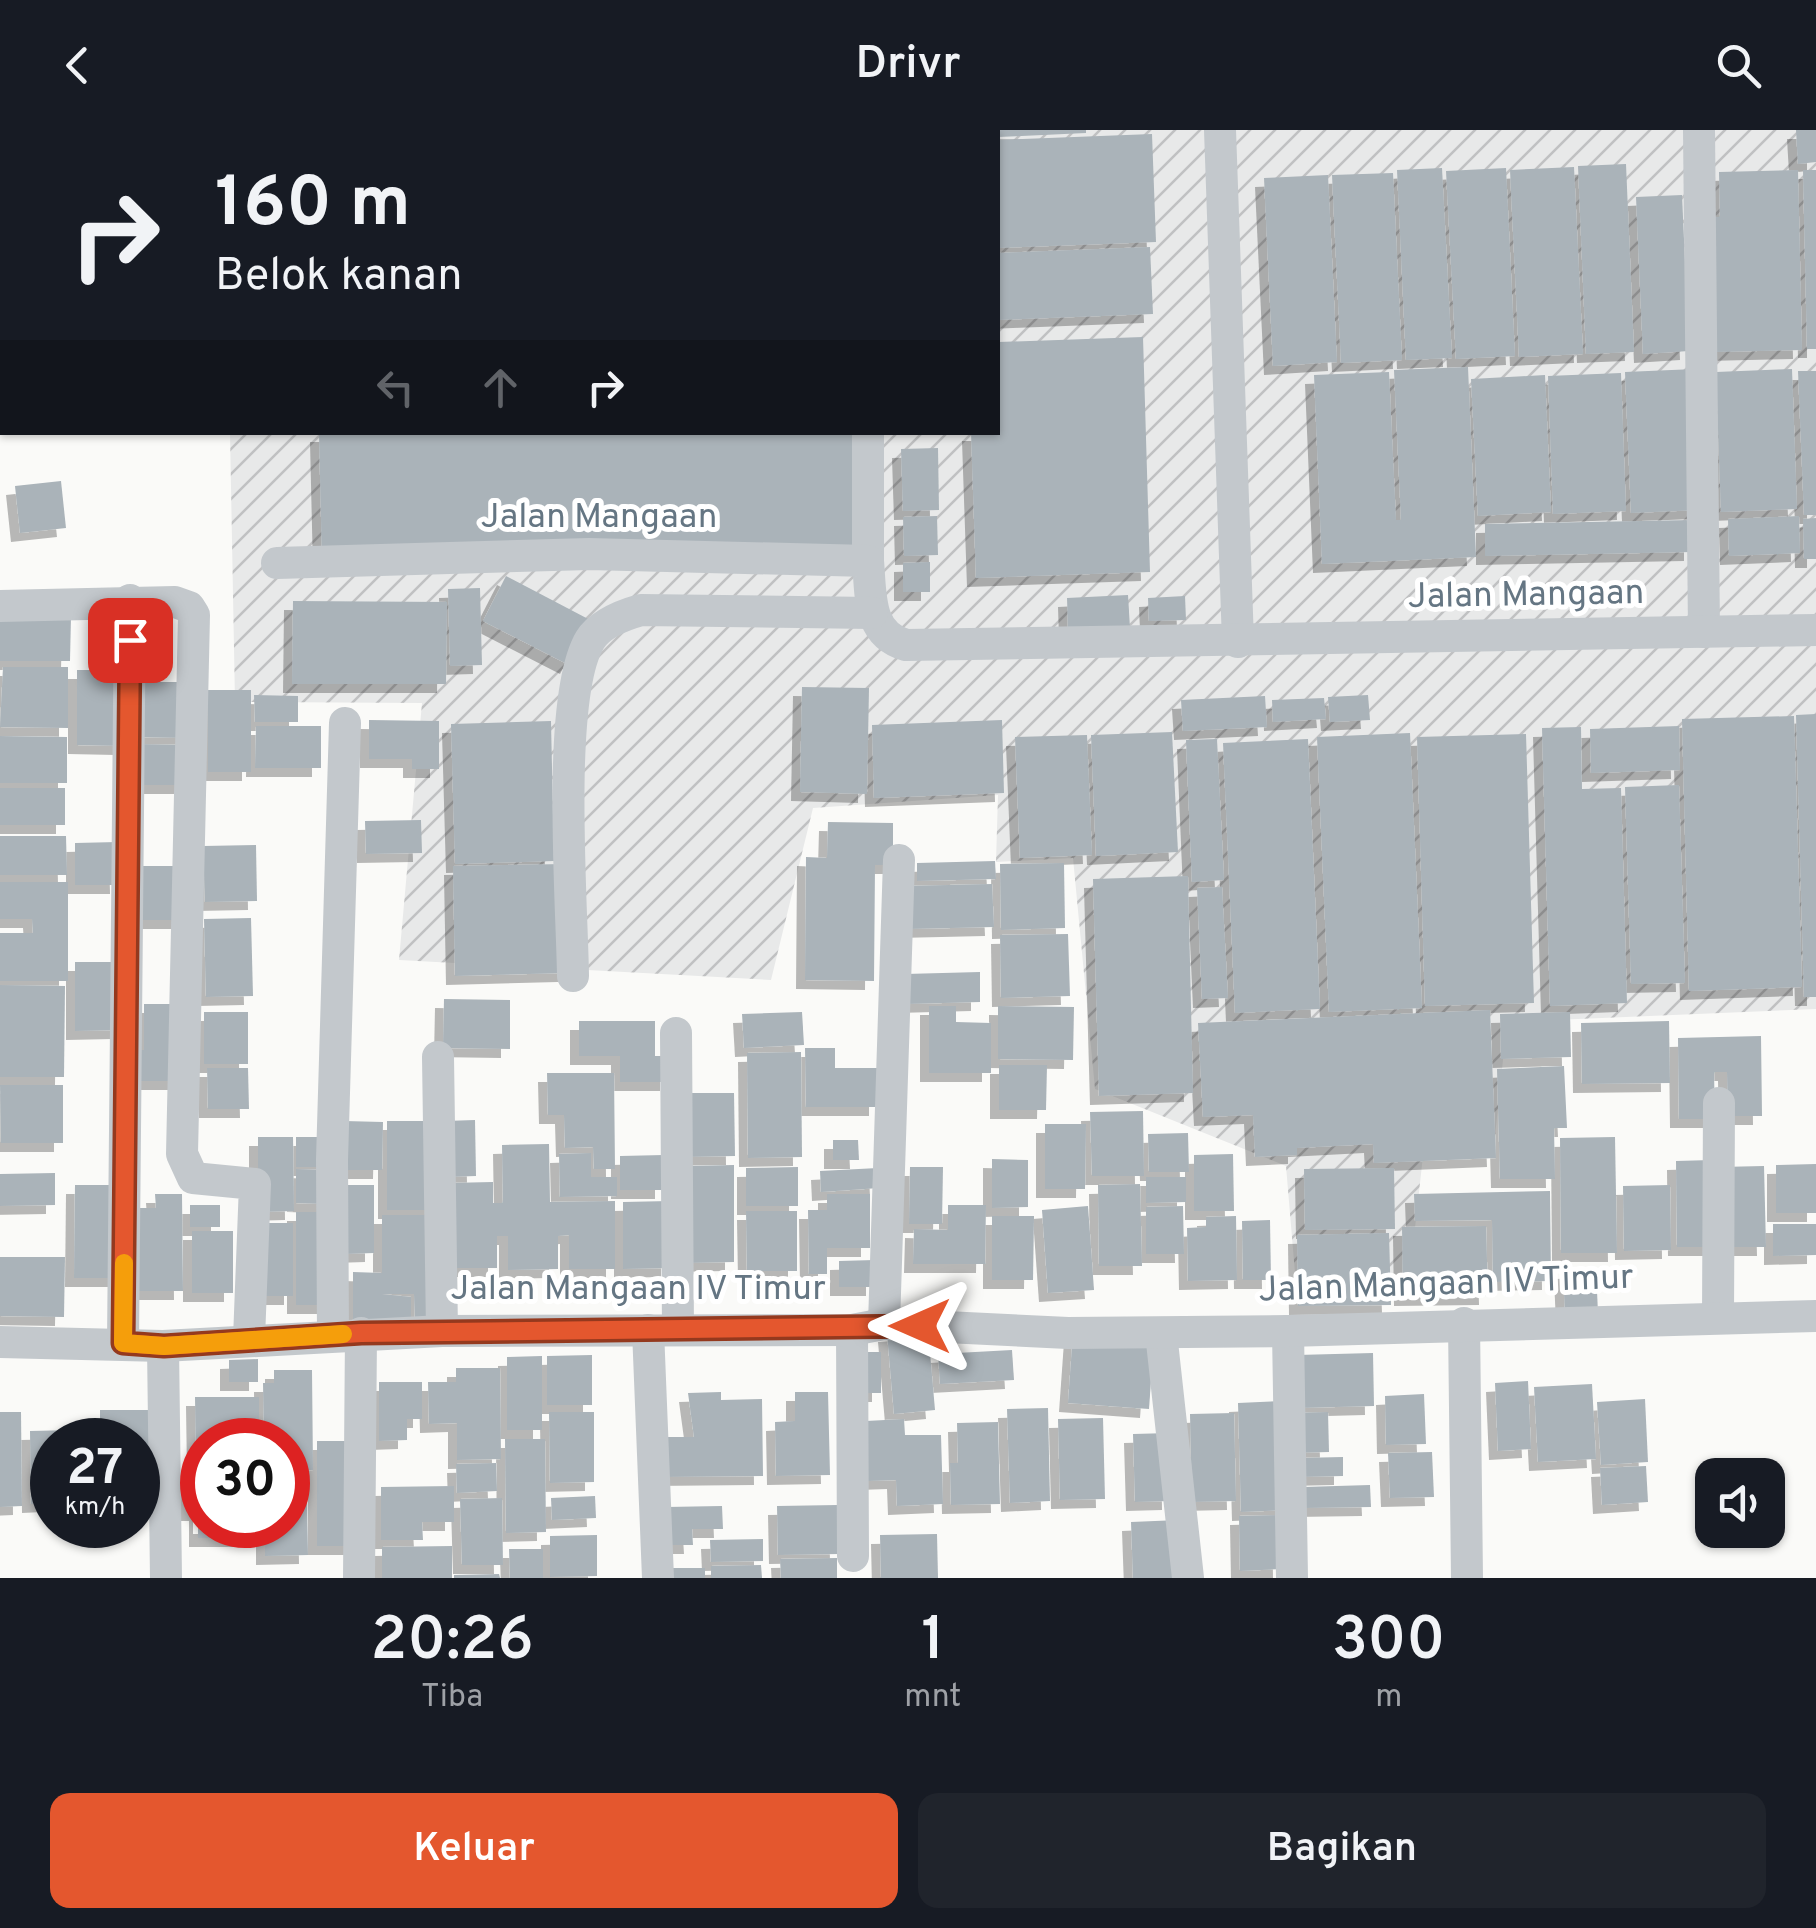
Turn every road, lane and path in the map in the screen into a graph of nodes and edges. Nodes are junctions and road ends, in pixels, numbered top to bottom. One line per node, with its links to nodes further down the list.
1 (1220, 130): 11 (street)
2 (1699, 130): 10 (street)
3 (868, 435): 4 (street)
4 (868, 561): 5 (street, Jalan Mangaan); 8 (street)
5 (277, 563)
6 (130, 600): 7 (street); 27 (street); 29 (street)
7 (0, 606)
8 (872, 613): 11 (street, Jalan Mangaan); 14 (street)
9 (1816, 630): 10 (street, Jalan Mangaan)
10 (1704, 632): 11 (street, Jalan Mangaan)
11 (1238, 642)
12 (345, 723): 26 (street)
13 (899, 860): 21 (street)
14 (573, 976)
15 (676, 1033): 22 (street)
16 (438, 1057): 23 (street)
17 (1720, 1102): 18 (street)
18 (1718, 1316): 19 (street, Jalan Mangaan IV Timur); 20 (street, Jalan Mangaan IV Timur)
19 (1816, 1316)
20 (1464, 1323): 25 (street, Jalan Mangaan IV Timur); 37 (street)
21 (868, 1327): 22 (street, Jalan Mangaan IV Timur); 24 (street, Jalan Mangaan IV Timur); 31 (street)
22 (663, 1330): 23 (street, Jalan Mangaan IV Timur); 34 (street)
23 (442, 1331): 26 (street, Jalan Mangaan IV Timur)
24 (1161, 1332): 25 (street, Jalan Mangaan IV Timur); 35 (street)
25 (1288, 1332): 36 (street)
26 (347, 1334): 27 (street, Jalan Mangaan IV Timur); 33 (street)
27 (248, 1339): 30 (street, Jalan Mangaan IV Timur)
28 (0, 1342): 29 (street, Jalan Mangaan IV Timur)
29 (123, 1343): 30 (street, Jalan Mangaan IV Timur)
30 (164, 1346): 32 (street)
31 (853, 1556)
32 (166, 1578)
33 (359, 1578)
34 (658, 1578)
35 (1188, 1578)
36 (1292, 1578)
37 (1467, 1578)

